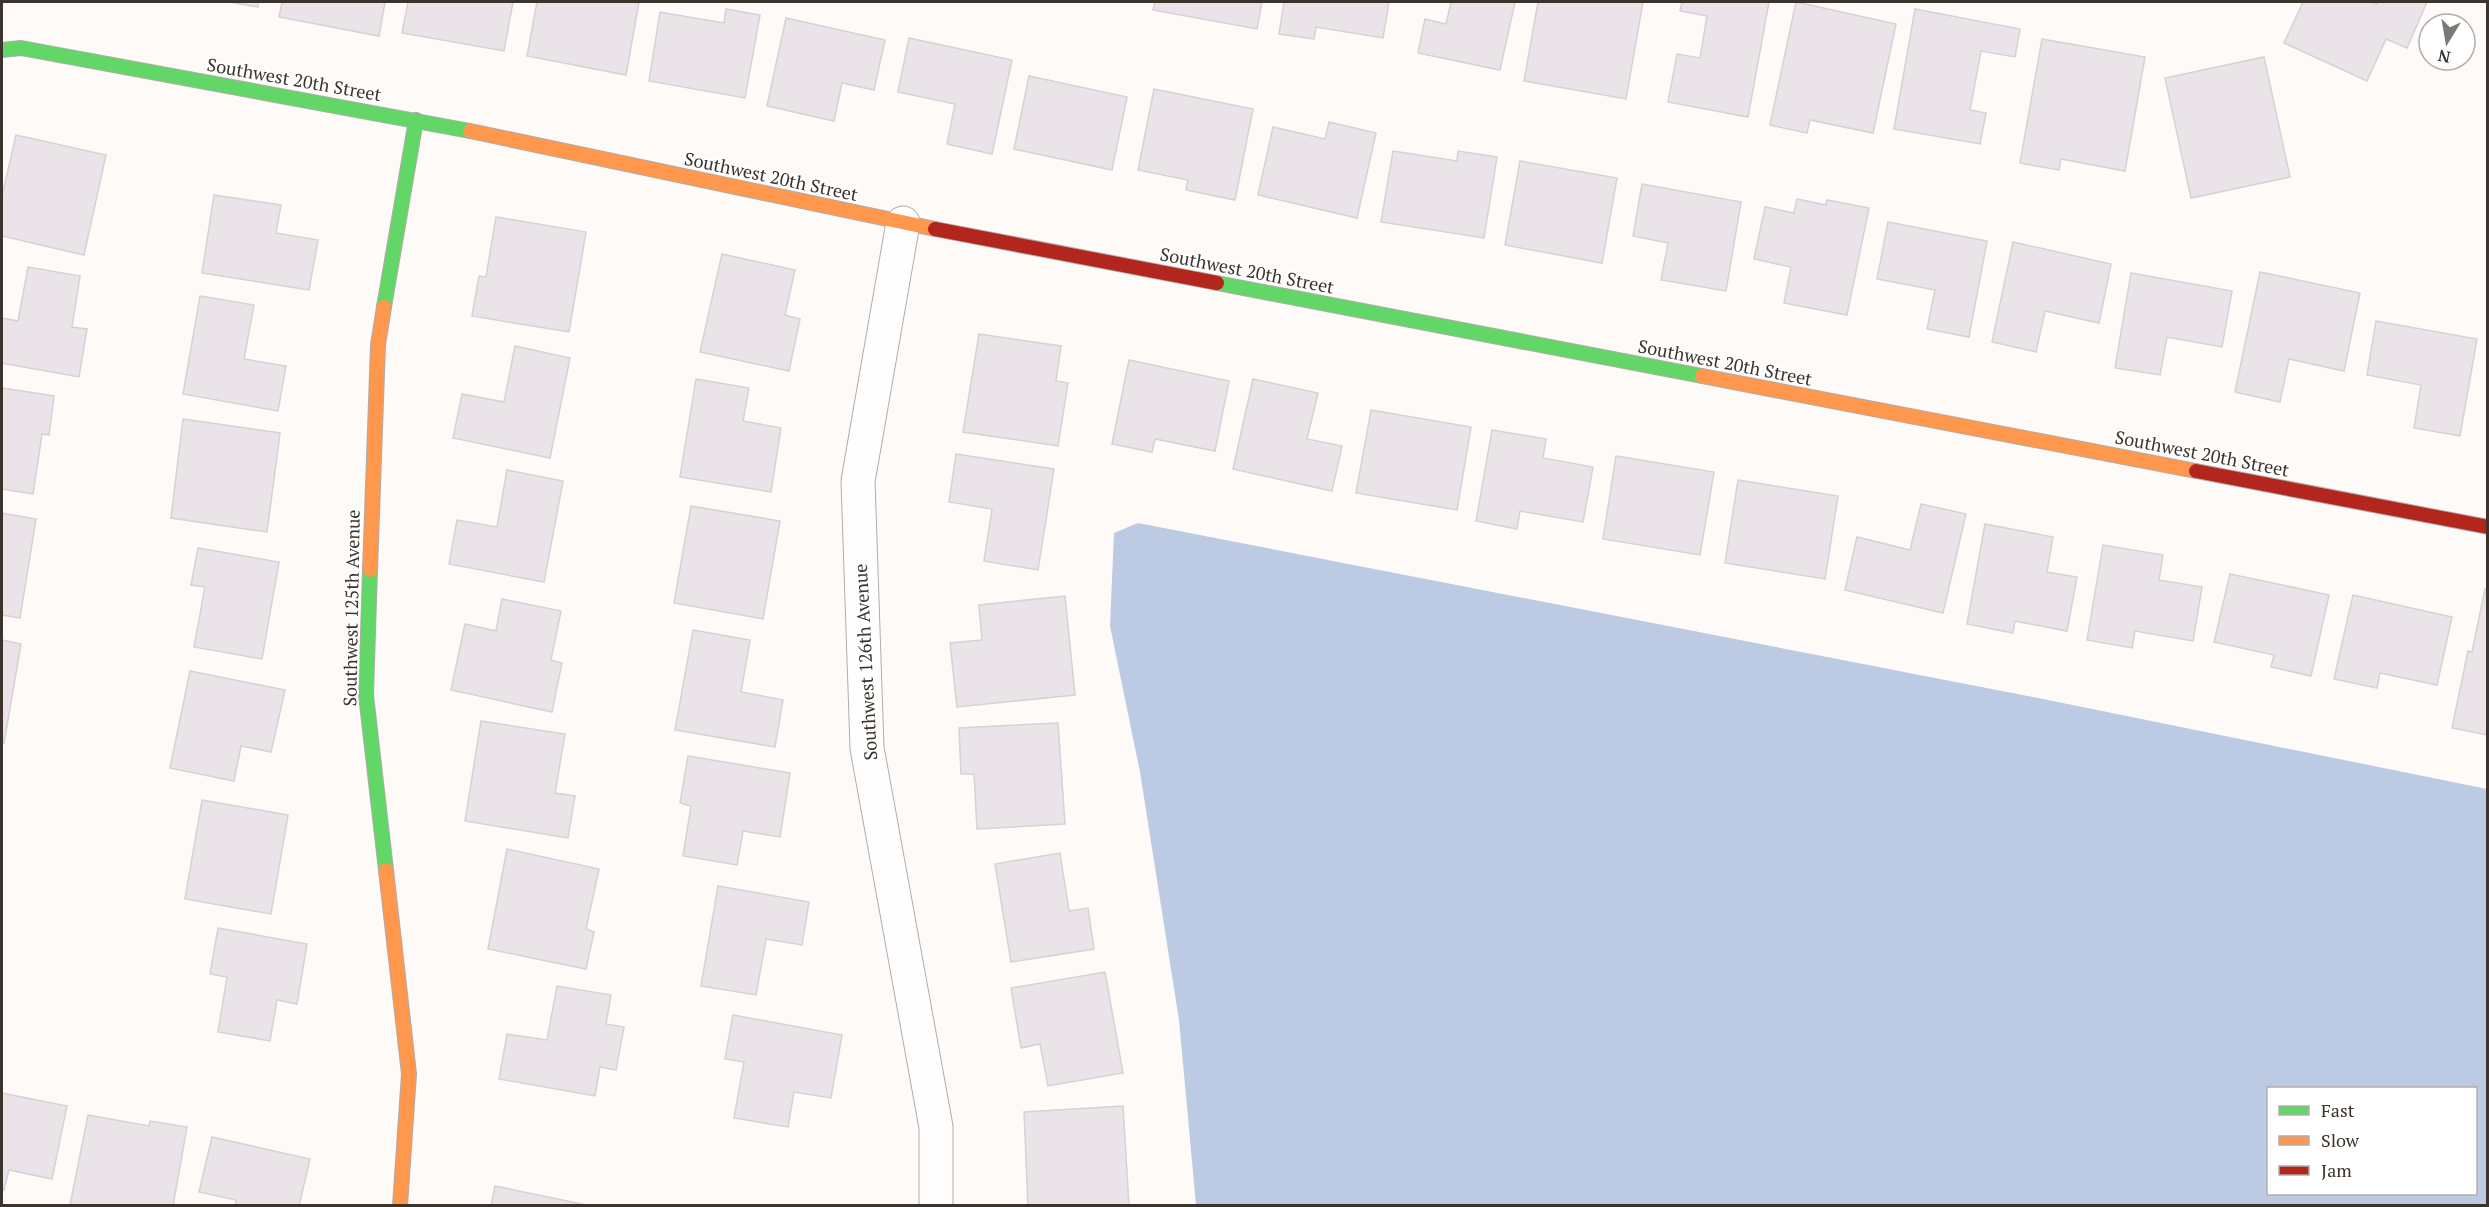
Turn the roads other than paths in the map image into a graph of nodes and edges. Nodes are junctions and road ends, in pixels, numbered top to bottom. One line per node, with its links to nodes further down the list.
1 (2, 50): 2 (street, Southwest 20th Street)
2 (416, 120): 3 (street, Southwest 20th Street); 5 (street, Southwest 125th Avenue)
3 (903, 223): 4 (street, Southwest 20th Street); 6 (street, Southwest 126th Avenue)
4 (2487, 527)
5 (400, 1206)
6 (936, 1206)

